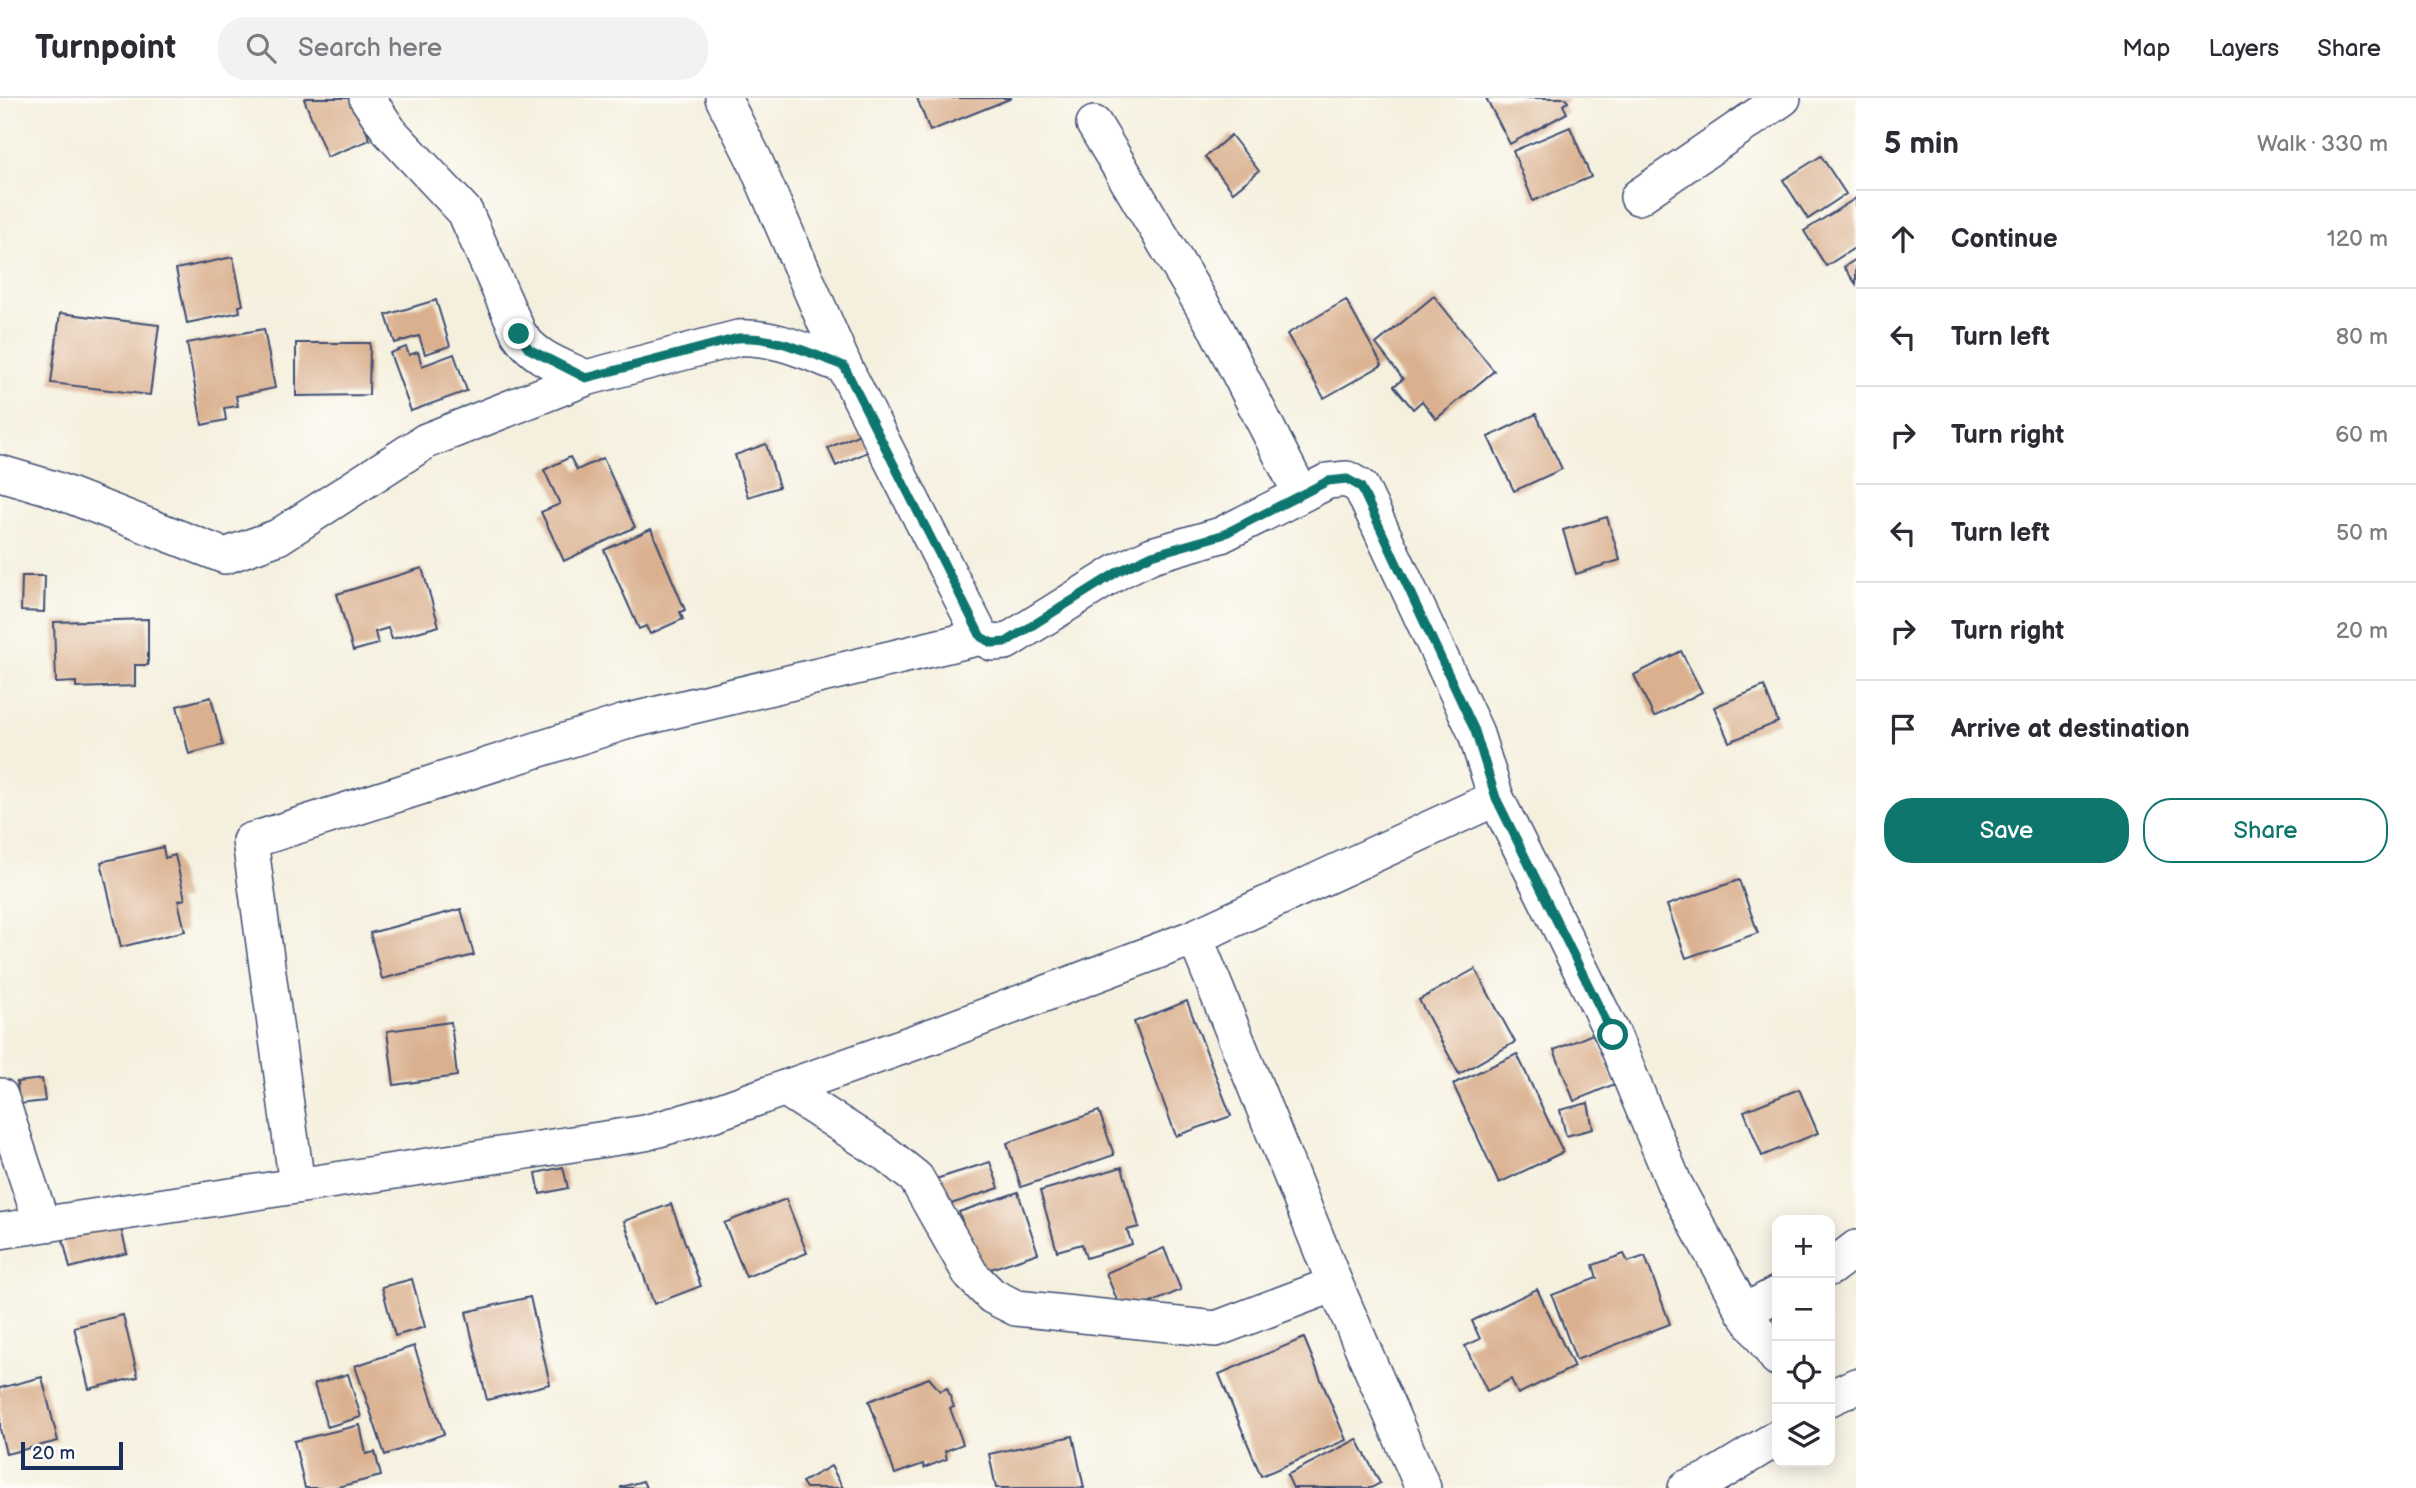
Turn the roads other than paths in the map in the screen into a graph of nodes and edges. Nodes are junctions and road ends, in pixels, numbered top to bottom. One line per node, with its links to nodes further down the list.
1 (367, 98): 7 (street)
2 (723, 98): 6 (street)
3 (1783, 98): 5 (street)
4 (1094, 124): 9 (street)
5 (1638, 197)
6 (844, 366): 7 (street); 10 (street)
7 (586, 378): 8 (street)
8 (0, 473)
9 (1301, 494): 10 (street); 11 (street)
10 (981, 637): 15 (street)
11 (1496, 798): 12 (street); 22 (street)
12 (1195, 937): 13 (street); 20 (street)
13 (784, 1088): 15 (street); 20 (street)
14 (0, 1096): 16 (street)
15 (297, 1185): 16 (street)
16 (42, 1224): 17 (street)
17 (0, 1231)
18 (1856, 1248): 19 (street)
19 (1835, 1264)
20 (1335, 1284): 27 (street)
21 (1772, 1297): 22 (street)
22 (1744, 1312): 23 (street)
23 (1772, 1351)
24 (1856, 1386): 25 (street)
25 (1835, 1396)
26 (1772, 1441): 28 (street)
27 (1423, 1488)
28 (1686, 1488)

